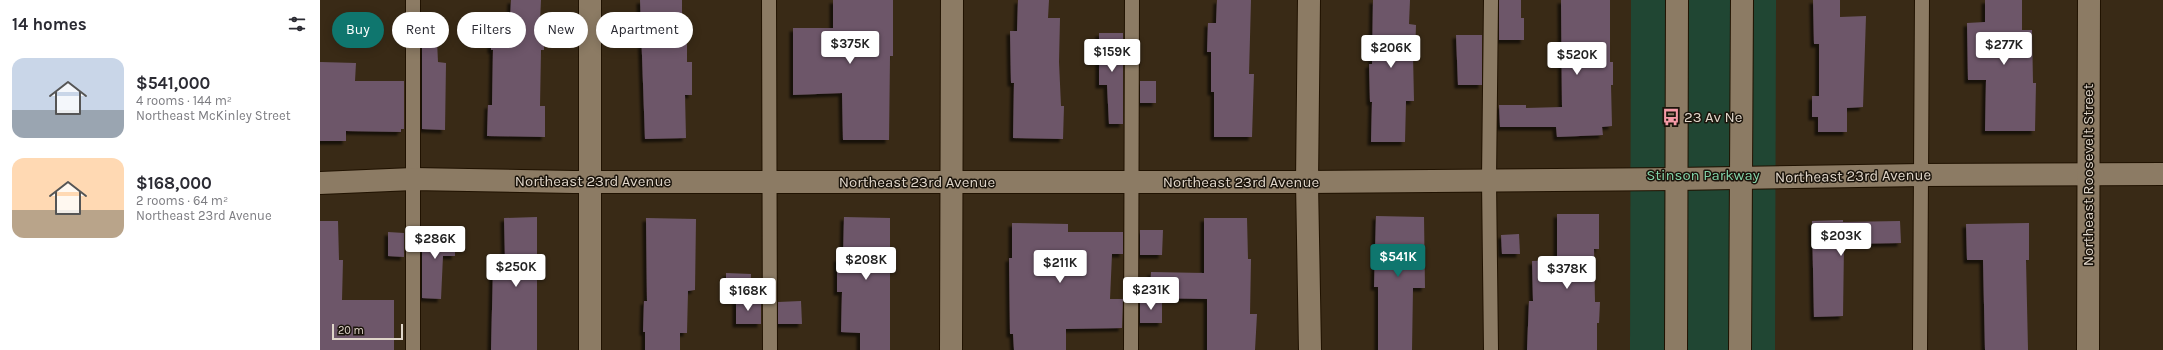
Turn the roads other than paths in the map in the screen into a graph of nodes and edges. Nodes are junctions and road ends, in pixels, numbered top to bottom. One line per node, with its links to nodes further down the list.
1 (413, 0): 16 (lane)
2 (590, 0): 19 (street)
3 (769, 0): 20 (lane)
4 (952, 0): 21 (street)
5 (1132, 0): 22 (lane)
6 (1309, 0): 23 (street)
7 (1491, 0): 18 (lane)
8 (1677, 0): 17 (street)
9 (1742, 0): 15 (street)
10 (1922, 0): 12 (lane)
11 (2089, 0): 14 (street, Northeast Roosevelt Street)
12 (1922, 174): 14 (street, Northeast 23rd Avenue); 15 (street, Northeast 23rd Avenue); 34 (lane)
13 (2163, 174): 14 (street, Northeast 23rd Avenue)
14 (2088, 175): 35 (street, Northeast Roosevelt Street)
15 (1740, 177): 17 (street, Northeast 23rd Avenue); 33 (street)
16 (413, 179): 19 (street, Northeast 23rd Avenue); 24 (street, Northeast 23rd Avenue); 25 (lane)
17 (1676, 179): 18 (street, Northeast 23rd Avenue); 32 (street)
18 (1489, 180): 23 (street, Northeast 23rd Avenue); 31 (lane)
19 (590, 181): 20 (street, Northeast 23rd Avenue); 26 (street)
20 (768, 181): 21 (street, Northeast 23rd Avenue); 27 (lane)
21 (951, 182): 22 (street, Northeast 23rd Avenue); 28 (street)
22 (1131, 182): 23 (street, Northeast 23rd Avenue); 29 (lane)
23 (1307, 182): 30 (street)
24 (320, 183)
25 (413, 350)
26 (590, 350)
27 (770, 350)
28 (951, 350)
29 (1131, 350)
30 (1310, 350)
31 (1491, 350)
32 (1676, 350)
33 (1740, 350)
34 (1920, 350)
35 (2088, 350)

